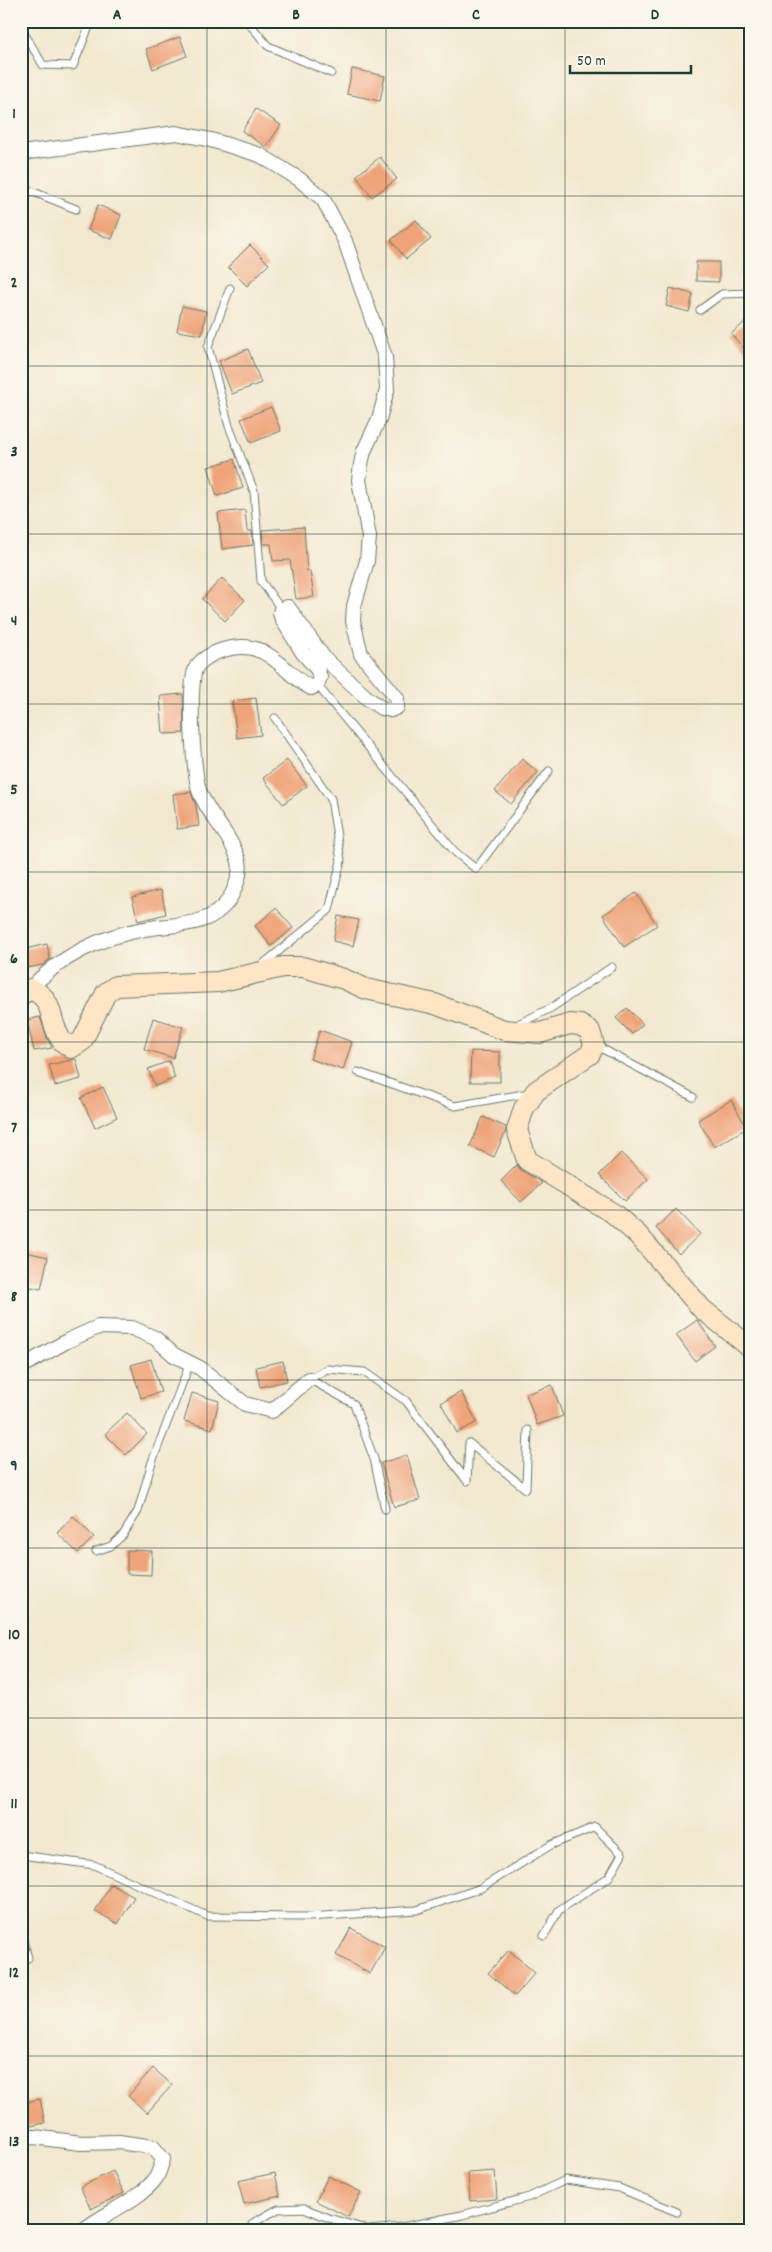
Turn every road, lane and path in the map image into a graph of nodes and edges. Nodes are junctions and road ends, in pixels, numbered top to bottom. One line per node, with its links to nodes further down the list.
1 (88, 21): 3 (lane)
2 (247, 21): 4 (lane)
3 (21, 28)
4 (331, 72)
5 (21, 153): 11 (street)
6 (21, 187): 7 (lane)
7 (76, 209)
8 (230, 288): 11 (lane)
9 (751, 293): 10 (lane)
10 (700, 310)
11 (281, 609): 12 (street)
12 (317, 685): 14 (lane); 17 (street)
13 (275, 718): 16 (lane)
14 (549, 771)
15 (612, 967): 18 (lane)
16 (250, 975): 17 (street); 18 (street)
17 (24, 989)
18 (504, 1030): 19 (street)
19 (594, 1045): 21 (street); 22 (lane)
20 (358, 1072): 21 (lane)
21 (536, 1091): 23 (street)
22 (693, 1097)
23 (751, 1348)
24 (190, 1363): 25 (street); 26 (street); 29 (lane)
25 (21, 1367)
26 (309, 1379): 27 (lane); 28 (lane)
27 (528, 1430)
28 (385, 1509)
29 (96, 1551)
30 (21, 1855): 32 (lane)
31 (21, 1933): 33 (lane)
32 (544, 1936)
33 (21, 1960)
34 (21, 2138): 36 (street)
35 (677, 2212): 37 (lane)
36 (82, 2231)
37 (249, 2231)

